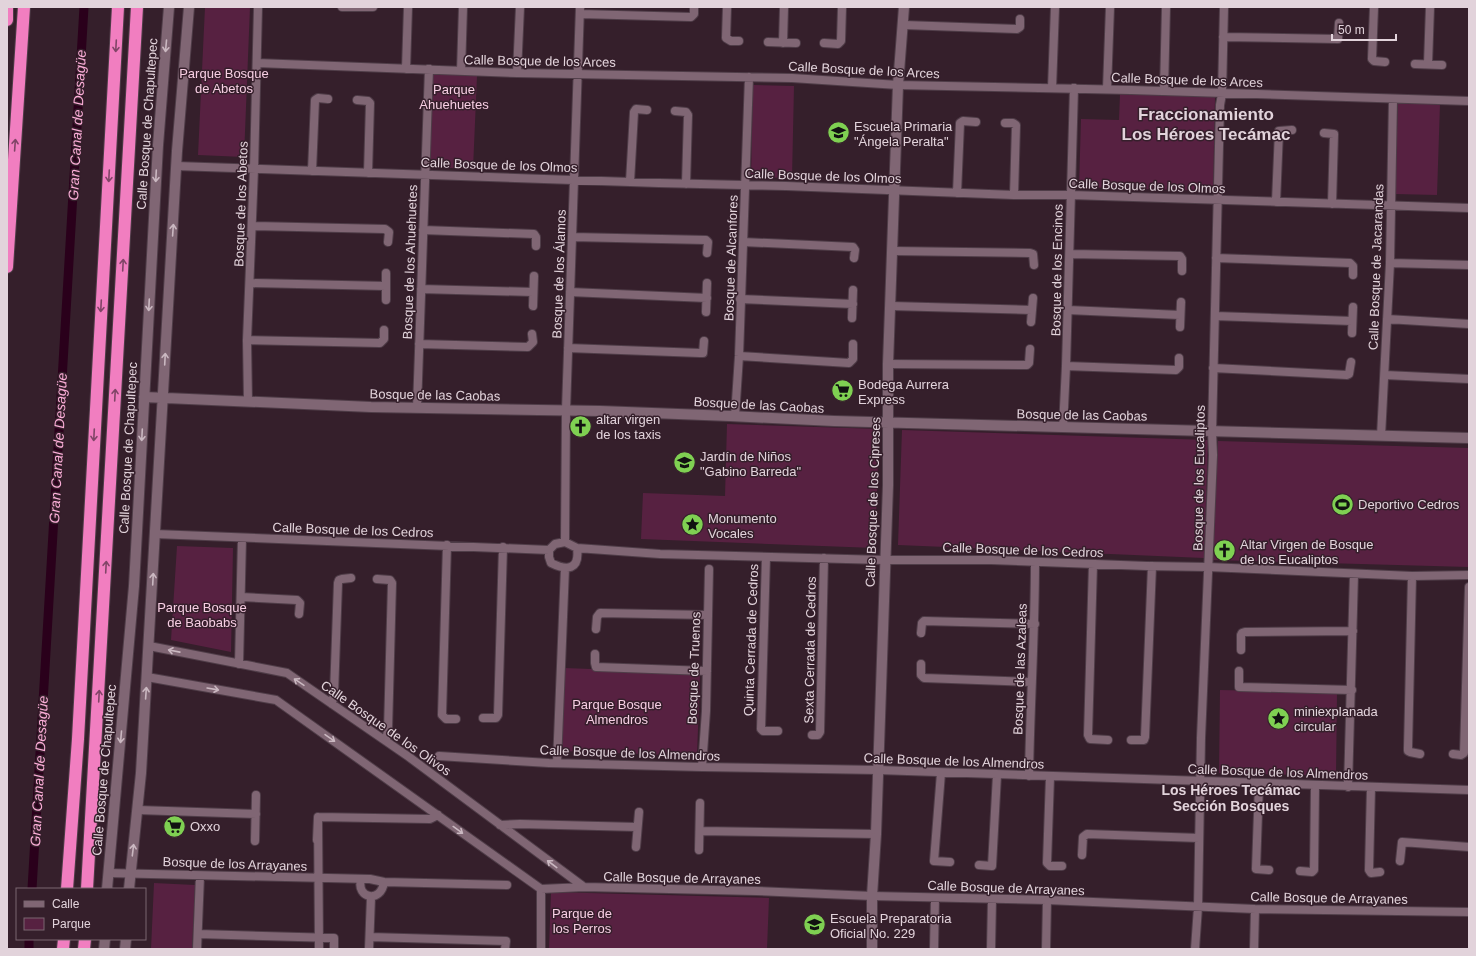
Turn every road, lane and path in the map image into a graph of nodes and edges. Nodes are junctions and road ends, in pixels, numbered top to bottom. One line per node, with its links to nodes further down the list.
1 (8, 7): 26 (highway)
2 (24, 7): 94 (highway, one-way to 2)
3 (118, 7): 249 (highway, one-way to 249)
4 (137, 7): 250 (highway, one-way to 4)
5 (169, 7): 143 (street, Calle Bosque de Chapultepec, one-way to 143)
6 (189, 7): 62 (street)
7 (258, 7): 36 (street, Bosque de los Abetos)
8 (342, 7): 9 (street)
9 (373, 7)
10 (408, 7): 40 (street)
11 (463, 7): 42 (street)
12 (520, 7): 43 (street)
13 (694, 7): 24 (street)
14 (727, 7): 30 (street)
15 (784, 7): 32 (street)
16 (842, 7): 34 (street)
17 (904, 7): 28 (street, Calle Bosque de los Cipreses)
18 (1055, 7): 47 (street)
19 (1110, 7): 49 (street)
20 (1166, 7): 50 (street)
21 (1224, 7): 29 (street, Bosque de los Eucaliptos)
22 (1374, 7): 35 (street)
23 (1430, 7): 38 (street)
24 (580, 10): 44 (street, Bosque de los Álamos)
25 (1020, 19): 28 (street)
26 (7, 20)
27 (1339, 23): 29 (street)
28 (904, 24): 46 (street, Calle Bosque de los Cipreses)
29 (1223, 37): 51 (street, Bosque de los Eucaliptos)
30 (738, 41)
31 (768, 42): 32 (street)
32 (782, 42): 33 (street)
33 (796, 43)
34 (824, 43)
35 (1385, 62)
36 (257, 63): 40 (street, Calle Bosque de los Arces); 63 (street, Bosque de los Abetos)
37 (1415, 64): 38 (street)
38 (1428, 64): 39 (street)
39 (1442, 65)
40 (406, 68): 41 (street, Calle Bosque de los Arces)
41 (429, 69): 42 (street, Calle Bosque de los Arces); 66 (street, Bosque de los Ahuehuetes)
42 (461, 71): 43 (street, Calle Bosque de los Arces)
43 (517, 73): 44 (street, Calle Bosque de los Arces)
44 (578, 74): 45 (street, Calle Bosque de los Arces); 67 (street, Bosque de los Álamos)
45 (750, 77): 46 (street, Calle Bosque de los Arces); 70 (street, Bosque de Alcanfores)
46 (898, 85): 47 (street, Calle Bosque de los Arces); 71 (street, Calle Bosque de los Cipreses)
47 (1052, 88): 48 (street, Calle Bosque de los Arces)
48 (1074, 88): 49 (street, Calle Bosque de los Arces); 74 (street, Bosque de los Encinos)
49 (1107, 90): 50 (street, Calle Bosque de los Arces)
50 (1164, 91): 51 (street, Calle Bosque de los Arces)
51 (1222, 94): 53 (street, Calle Bosque de los Arces); 75 (street, Bosque de los Eucaliptos)
52 (328, 99): 64 (street)
53 (1393, 99): 55 (street, Calle Bosque de los Arces); 78 (street, Calle Bosque de Jacarandas)
54 (357, 100): 65 (street)
55 (1469, 101)
56 (647, 110): 68 (street)
57 (675, 111): 69 (street)
58 (976, 122): 72 (street)
59 (1005, 123): 73 (street)
60 (1292, 130): 76 (street)
61 (1324, 133): 77 (street)
62 (176, 166): 63 (street, Calle Bosque de los Olmos); 144 (street, one-way to 62)
63 (254, 169): 64 (street, Calle Bosque de los Olmos); 80 (street, Bosque de los Abetos)
64 (312, 171): 65 (street, Calle Bosque de los Olmos)
65 (368, 173): 66 (street, Calle Bosque de los Olmos)
66 (425, 175): 67 (street, Calle Bosque de los Olmos); 81 (street, Bosque de los Ahuehuetes)
67 (574, 180): 68 (street, Calle Bosque de los Olmos); 82 (street, Bosque de los Álamos)
68 (630, 182): 69 (street, Calle Bosque de los Olmos)
69 (686, 184): 70 (street, Calle Bosque de los Olmos)
70 (746, 185): 71 (street, Calle Bosque de los Olmos); 84 (street, Bosque de Alcanfores)
71 (895, 190): 72 (street, Calle Bosque de los Olmos); 86 (street, Calle Bosque de los Cipreses)
72 (957, 193): 73 (street, Calle Bosque de los Olmos)
73 (1014, 195): 74 (street, Calle Bosque de los Olmos)
74 (1071, 195): 75 (street, Calle Bosque de los Olmos); 88 (street, Bosque de los Encinos)
75 (1218, 200): 76 (street, Calle Bosque de los Olmos); 90 (street, Bosque de los Eucaliptos)
76 (1276, 202): 77 (street, Calle Bosque de los Olmos)
77 (1332, 204): 78 (street, Calle Bosque de los Olmos)
78 (1390, 206): 79 (street, Calle Bosque de los Olmos); 91 (street, Calle Bosque de Jacarandas)
79 (1469, 208)
80 (252, 226): 83 (street); 99 (street, Bosque de los Abetos)
81 (423, 230): 85 (street); 102 (street, Bosque de los Ahuehuetes)
82 (572, 237): 87 (street); 105 (street, Bosque de los Álamos)
83 (388, 242)
84 (743, 242): 89 (street); 108 (street, Bosque de Alcanfores)
85 (536, 246)
86 (893, 251): 92 (street); 113 (street, Calle Bosque de los Cipreses)
87 (707, 253)
88 (1070, 254): 95 (street); 116 (street, Bosque de los Encinos)
89 (854, 258)
90 (1216, 258): 98 (street); 119 (street, Bosque de los Eucaliptos)
91 (1390, 263): 93 (street); 121 (street, Calle Bosque de Jacarandas)
92 (1034, 265)
93 (1469, 265)
94 (7, 267)
95 (1182, 271)
96 (386, 273): 101 (street)
97 (534, 276): 104 (street)
98 (1353, 276)
99 (250, 283): 101 (street); 129 (street, Bosque de los Abetos)
100 (707, 283): 106 (street)
101 (386, 286): 109 (street)
102 (421, 288): 104 (street); 131 (street, Bosque de los Ahuehuetes)
103 (853, 290): 111 (street)
104 (533, 292): 112 (street)
105 (570, 292): 106 (street); 133 (street, Bosque de los Álamos)
106 (707, 298): 117 (street)
107 (1033, 298): 115 (street)
108 (740, 299): 111 (street); 135 (street, Bosque de Alcanfores)
109 (386, 300)
110 (1181, 302): 118 (street)
111 (853, 304): 120 (street)
112 (533, 306)
113 (891, 306): 115 (street); 138 (street, Calle Bosque de los Cipreses)
114 (1352, 307): 122 (street)
115 (1032, 310): 123 (street)
116 (1068, 310): 118 (street); 139 (street, Bosque de los Encinos)
117 (706, 312)
118 (1180, 315): 125 (street)
119 (1215, 316): 122 (street); 140 (street, Bosque de los Eucaliptos)
120 (852, 318)
121 (1387, 319): 124 (street); 141 (street, Calle Bosque de Jacarandas)
122 (1352, 321): 127 (street)
123 (1031, 322)
124 (1469, 324)
125 (1180, 328)
126 (384, 330): 129 (street)
127 (1352, 333)
128 (532, 334): 131 (street)
129 (247, 340): 145 (street, Bosque de los Abetos)
130 (704, 340): 133 (street)
131 (419, 344): 146 (street, Bosque de los Ahuehuetes)
132 (853, 344): 135 (street)
133 (571, 348): 147 (street, Bosque de los Álamos)
134 (1030, 350): 138 (street)
135 (739, 356): 148 (street, Bosque de Alcanfores)
136 (1179, 358): 139 (street)
137 (1351, 362): 140 (street)
138 (888, 364): 149 (street, Calle Bosque de los Cipreses)
139 (1066, 366): 150 (street, Bosque de los Encinos)
140 (1213, 368): 151 (street, Bosque de los Eucaliptos)
141 (1385, 375): 142 (street); 152 (street, Calle Bosque de Jacarandas)
142 (1469, 379)
143 (144, 397): 144 (street, Bosque de las Caobas); 242 (street, Calle Bosque de Chapultepec, one-way to 242)
144 (163, 398): 145 (street, Bosque de las Caobas); 154 (street)
145 (248, 402): 146 (street, Bosque de las Caobas)
146 (417, 408): 147 (street, Bosque de las Caobas)
147 (566, 410): 148 (street, Bosque de las Caobas); 156 (street, Bosque de los Álamos)
148 (735, 416): 149 (street, Bosque de las Caobas)
149 (889, 422): 150 (street, Bosque de las Caobas); 163 (street, Calle Bosque de los Cipreses)
150 (1063, 428): 151 (street, Bosque de las Caobas)
151 (1212, 432): 152 (street, Bosque de las Caobas); 167 (street, Bosque de los Eucaliptos)
152 (1381, 436): 153 (street, Bosque de las Caobas)
153 (1469, 438)
154 (155, 534): 155 (street, Calle Bosque de los Cedros); 183 (street, one-way to 154)
155 (242, 538): 157 (street, Calle Bosque de los Cedros); 176 (street)
156 (565, 542): 159 (street); 160 (street)
157 (447, 545): 158 (street, Calle Bosque de los Cedros); 195 (street)
158 (503, 547): 160 (street, Calle Bosque de los Cedros); 194 (street)
159 (577, 548): 161 (street, Calle Bosque de los Cedros); 168 (street)
160 (549, 550): 168 (street)
161 (766, 557): 162 (street, Calle Bosque de los Cedros); 196 (street, Quinta Cerrada de Cedros)
162 (824, 558): 163 (street, Calle Bosque de los Cedros); 197 (street, Sexta Cerrada de Cedros)
163 (884, 560): 164 (street, Calle Bosque de los Cedros); 206 (street, Calle Bosque de los Cipreses)
164 (1035, 562): 165 (street, Calle Bosque de los Cedros); 179 (street, Bosque de las Azaleas)
165 (1093, 564): 166 (street, Calle Bosque de los Cedros); 198 (street)
166 (1152, 566): 167 (street, Calle Bosque de los Cedros); 199 (street)
167 (1208, 567): 170 (street, Calle Bosque de los Cedros); 211 (street, Bosque de los Eucaliptos)
168 (566, 568): 204 (street)
169 (710, 569): 178 (street, Bosque de Truenos)
170 (1354, 574): 172 (street, Calle Bosque de los Cedros); 181 (street)
171 (1469, 575): 172 (street, Calle Bosque de los Cedros)
172 (1412, 576): 201 (street)
173 (351, 578): 193 (street)
174 (377, 579): 200 (street)
175 (1469, 587): 202 (street)
176 (241, 597): 177 (street); 186 (street)
177 (299, 614)
178 (708, 615): 180 (street); 188 (street, Bosque de Truenos)
179 (1035, 624): 182 (street); 191 (street, Bosque de las Azaleas)
180 (596, 629)
181 (1353, 631): 184 (street); 192 (street)
182 (921, 633)
183 (149, 646): 186 (street, Calle Bosque de los Olivos, one-way to 183); 190 (street)
184 (1241, 650)
185 (595, 654): 188 (street)
186 (239, 664): 193 (street, Calle Bosque de los Olivos, one-way to 186)
187 (921, 664): 191 (street)
188 (707, 671): 205 (street, Bosque de Truenos)
189 (1239, 672): 192 (street)
190 (147, 677): 219 (street, one-way to 190); 222 (street, one-way to 222)
191 (1031, 682): 209 (street, Bosque de las Azaleas)
192 (1352, 690): 214 (street)
193 (332, 704): 200 (street, Calle Bosque de los Olivos)
194 (483, 718)
195 (456, 719)
196 (778, 731)
197 (812, 735)
198 (1108, 740)
199 (1131, 740)
200 (386, 741): 224 (street, Calle Bosque de los Olivos)
201 (1420, 754)
202 (1453, 754)
203 (439, 756): 204 (street, Calle Bosque de los Almendros)
204 (557, 763): 205 (street, Calle Bosque de los Almendros)
205 (702, 768): 206 (street, Calle Bosque de los Almendros)
206 (878, 770): 207 (street, Calle Bosque de los Almendros); 227 (street, Calle Bosque de los Cipreses)
207 (940, 773): 208 (street, Calle Bosque de los Almendros); 236 (street)
208 (997, 775): 209 (street, Calle Bosque de los Almendros); 237 (street)
209 (1029, 776): 210 (street, Calle Bosque de los Almendros)
210 (1050, 776): 211 (street, Calle Bosque de los Almendros); 238 (street)
211 (1200, 782): 212 (street, Calle Bosque de los Almendros); 228 (street, Bosque de los Eucaliptos)
212 (1260, 784): 213 (street, Calle Bosque de los Almendros); 239 (street)
213 (1315, 786): 214 (street, Calle Bosque de los Almendros); 240 (street)
214 (1348, 786): 215 (street, Calle Bosque de los Almendros)
215 (1371, 787): 216 (street, Calle Bosque de los Almendros); 241 (street)
216 (1469, 790)
217 (256, 795): 221 (street)
218 (700, 803): 226 (street)
219 (138, 810): 221 (street); 243 (street, one-way to 219)
220 (639, 812): 225 (street)
221 (256, 814): 230 (street)
222 (438, 815): 223 (street); 253 (street, one-way to 253)
223 (318, 817): 229 (street); 265 (street)
224 (500, 825): 225 (street); 248 (street, Calle Bosque de los Olivos, one-way to 224)
225 (637, 827): 232 (street)
226 (700, 832): 227 (street); 233 (street)
227 (876, 834): 254 (street, Calle Bosque de los Cipreses)
228 (1199, 838): 234 (street); 259 (street, Bosque de los Eucaliptos)
229 (317, 840)
230 (255, 841)
231 (1469, 846): 235 (street)
232 (636, 847)
233 (699, 850)
234 (1082, 855)
235 (1400, 861)
236 (950, 862)
237 (979, 865)
238 (1062, 866)
239 (1269, 870)
240 (1300, 871)
241 (1380, 872)
242 (108, 873): 243 (street, Bosque de los Arrayanes); 251 (street, Calle Bosque de Chapultepec)
243 (130, 873): 244 (street, Bosque de los Arrayanes); 252 (street)
244 (200, 876): 245 (street, Bosque de los Arrayanes); 262 (street)
245 (361, 880): 246 (street); 255 (street)
246 (384, 882): 247 (street); 255 (street)
247 (507, 885)
248 (584, 887): 253 (street, Calle Bosque de Arrayanes); 254 (street, Calle Bosque de Arrayanes)
249 (68, 888)
250 (88, 888)
251 (107, 888)
252 (129, 888)
253 (542, 889): 269 (street)
254 (872, 896): 256 (street, Calle Bosque de Arrayanes); 270 (street, Calle Bosque de los Cipreses)
255 (371, 897): 263 (street)
256 (935, 898): 257 (street, Calle Bosque de Arrayanes); 271 (street)
257 (992, 899): 258 (street, Calle Bosque de Arrayanes); 272 (street)
258 (1047, 900): 259 (street, Calle Bosque de Arrayanes); 273 (street)
259 (1198, 907): 260 (street, Calle Bosque de Arrayanes); 274 (street, Bosque de los Eucaliptos)
260 (1255, 909): 261 (street, Calle Bosque de Arrayanes); 275 (street)
261 (1469, 912)
262 (198, 934): 264 (street); 266 (street)
263 (370, 937): 267 (street); 268 (street)
264 (197, 949)
265 (319, 949)
266 (334, 949)
267 (369, 949)
268 (505, 949)
269 (541, 949)
270 (872, 949)
271 (934, 949)
272 (991, 949)
273 (1046, 949)
274 (1195, 949)
275 (1254, 949)

